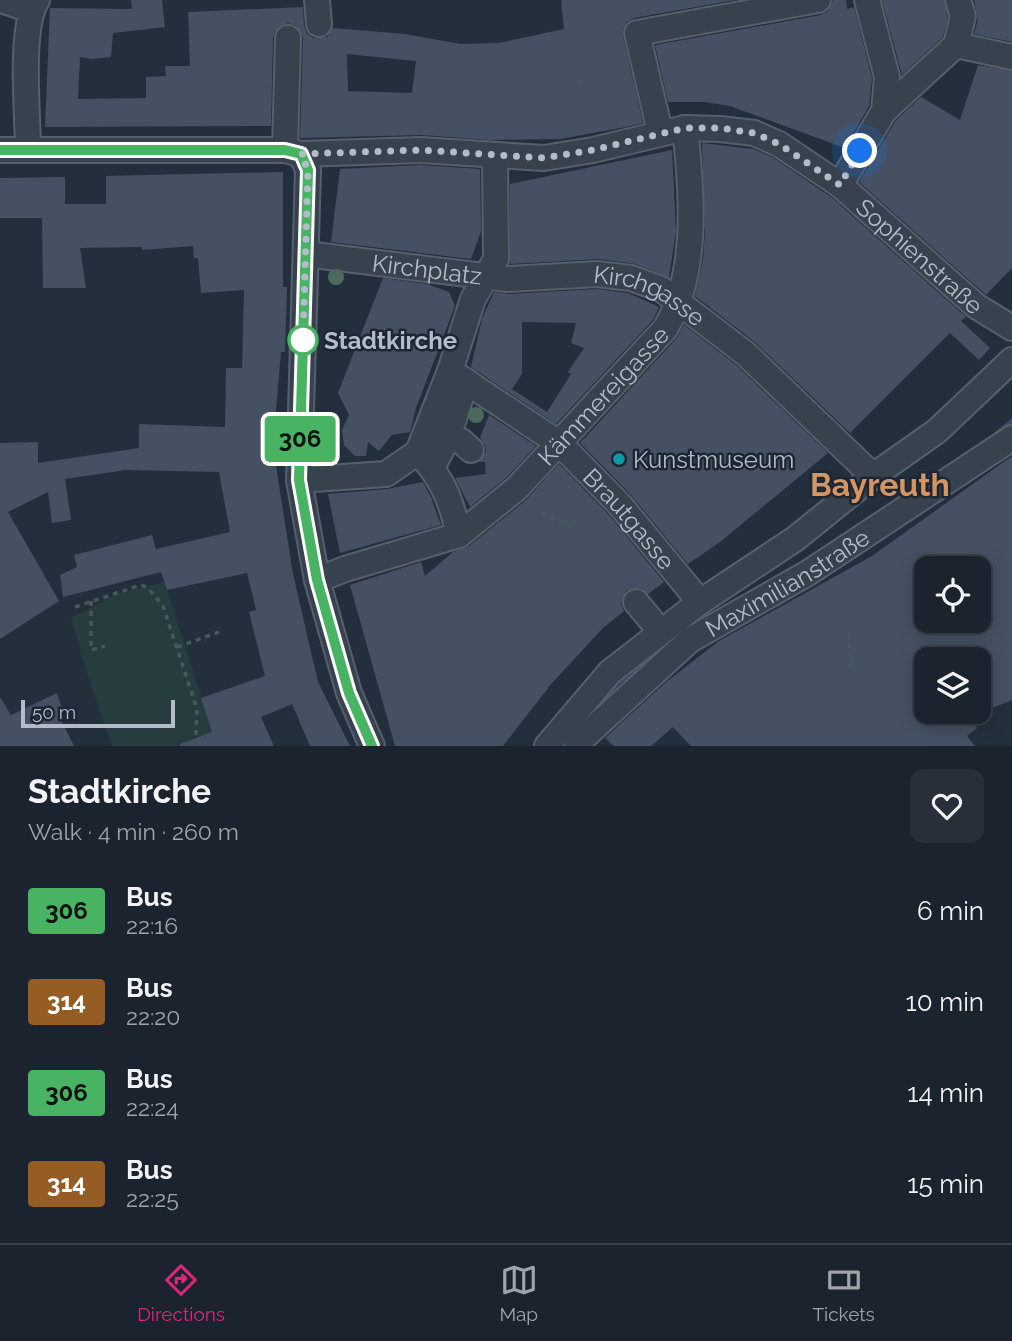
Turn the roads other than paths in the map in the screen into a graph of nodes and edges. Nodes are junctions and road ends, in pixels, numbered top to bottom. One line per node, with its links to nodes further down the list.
1 (1, 0): 6 (street)
2 (818, 0): 5 (street)
3 (867, 0): 10 (street)
4 (959, 2): 8 (street)
5 (785, 3): 12 (street)
6 (34, 5): 14 (street)
7 (288, 38): 15 (street)
8 (956, 45): 9 (street); 10 (street)
9 (1012, 57)
10 (884, 111): 17 (street)
11 (685, 128): 12 (street, Sophienstraße); 17 (street, Sophienstraße); 20 (street, Kämmereigasse)
12 (660, 132): 16 (street, Sophienstraße)
13 (0, 150): 14 (street, Sophienstraße)
14 (28, 150): 15 (street, Sophienstraße)
15 (293, 152): 16 (street, Sophienstraße); 18 (street)
16 (495, 155): 19 (street)
17 (840, 185): 21 (street, Sophienstraße)
18 (306, 254): 19 (street, Kirchplatz); 28 (street)
19 (487, 277): 20 (street, Kirchgasse); 23 (street, Kirchplatz)
20 (679, 303): 25 (street, Kämmereigasse); 27 (street, Kirchgasse)
21 (1012, 328)
22 (1012, 360): 27 (street, Maximilianstraße)
23 (465, 380): 25 (street, Brautgasse); 26 (street, Kirchplatz); 26 (street)
24 (1012, 438): 32 (street, Maximilianstraße)
25 (560, 444): 29 (street, Kämmereigasse); 33 (street, Brautgasse)
26 (425, 460): 28 (street); 29 (street)
27 (873, 476): 30 (street, Maximilianstraße)
28 (299, 480): 31 (street)
29 (459, 535): 31 (street, Kämmereigasse)
30 (795, 538): 32 (street); 33 (street, Maximilianstraße)
31 (315, 572): 36 (street)
32 (818, 575): 38 (street, Maximilianstraße)
33 (700, 602): 35 (street, Maximilianstraße)
34 (636, 603): 35 (street)
35 (661, 632): 37 (street, Maximilianstraße)
36 (372, 746)
37 (547, 746)
38 (577, 746)

